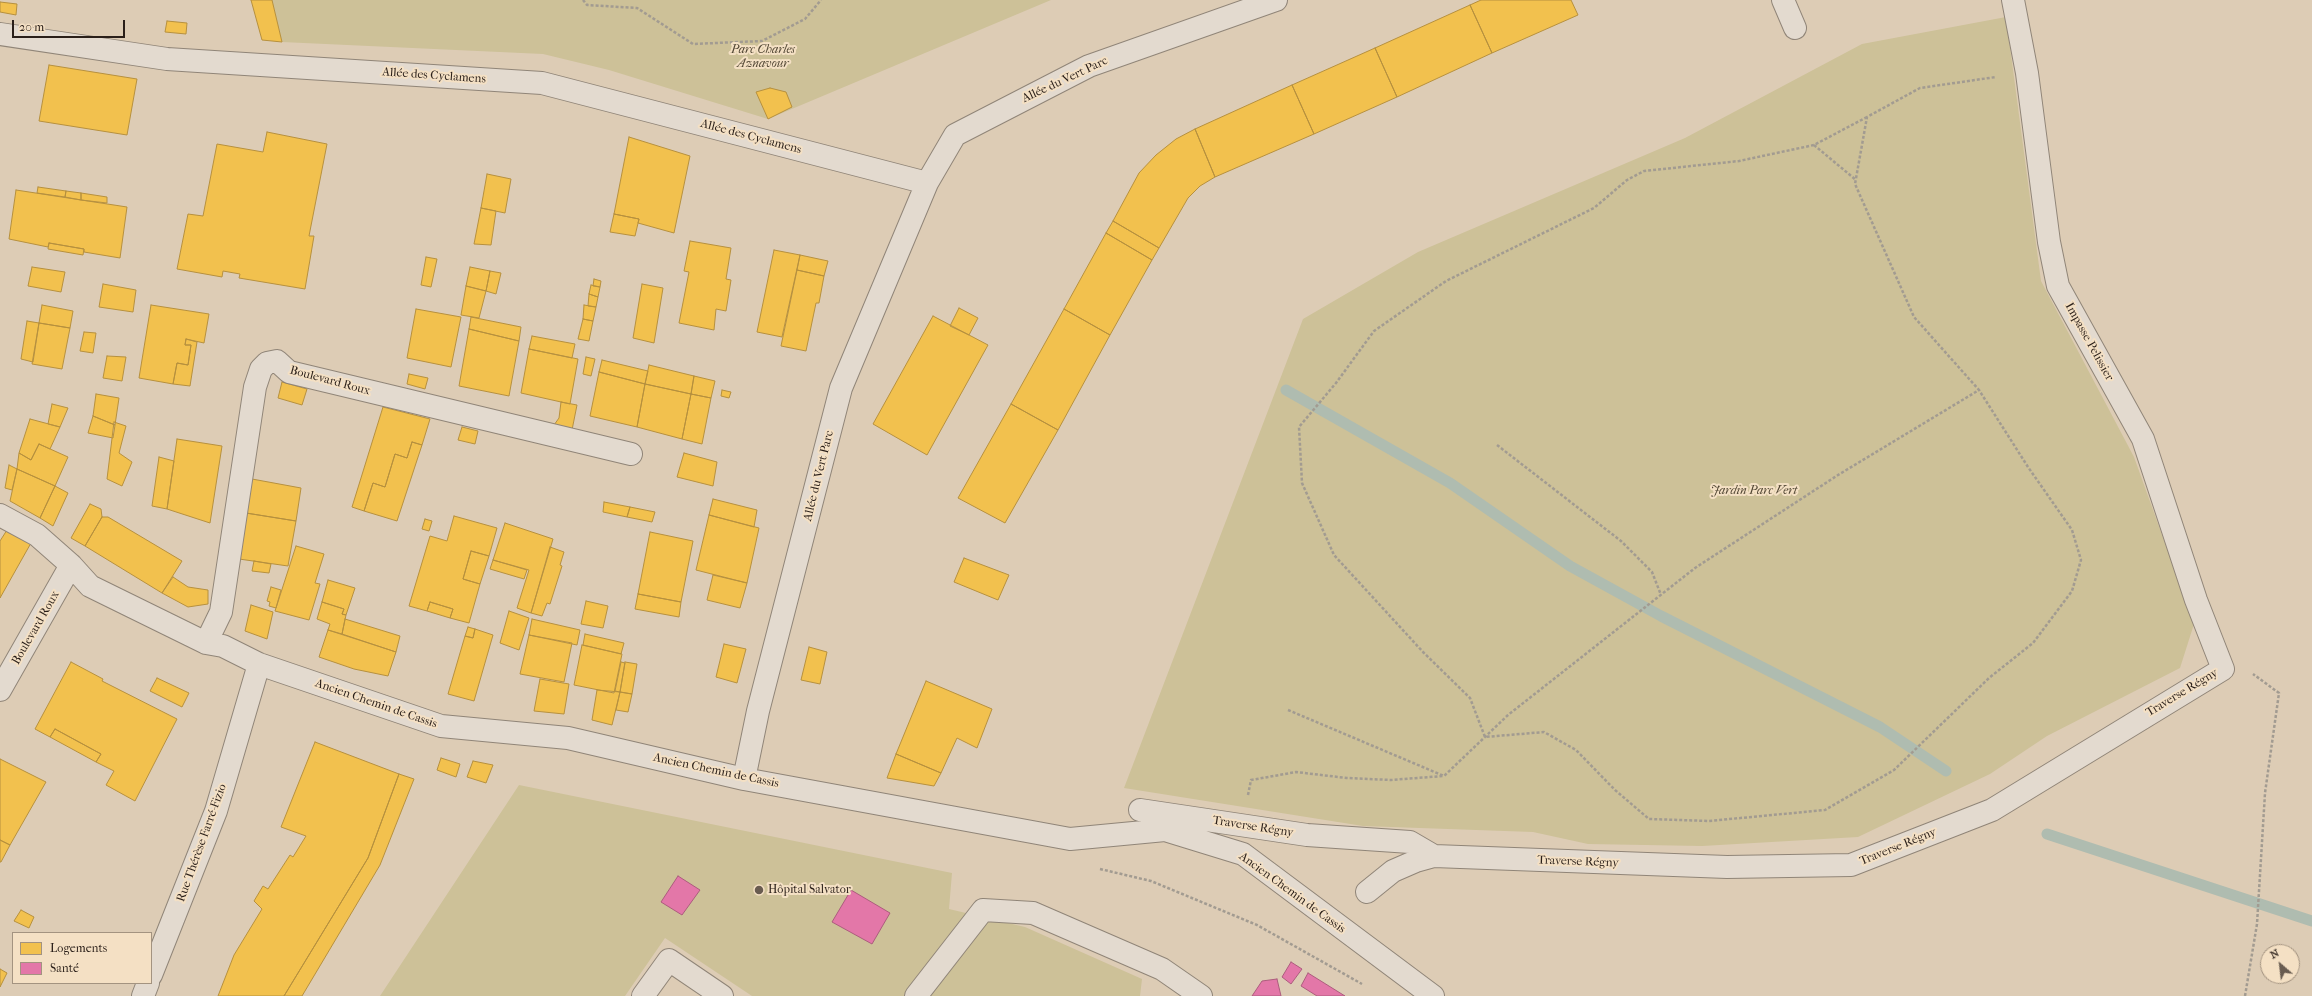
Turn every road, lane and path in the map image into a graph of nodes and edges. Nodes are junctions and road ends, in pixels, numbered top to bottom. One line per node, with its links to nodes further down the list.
1 (582, 0): 2 (path)
2 (821, 0)
3 (1276, 0): 12 (street, Allée du Vert Parc)
4 (1782, 0): 6 (street)
5 (2012, 0): 8 (street, Impasse Pelissier)
6 (1795, 28)
7 (0, 34): 12 (street, Allée des Cyclamens)
8 (2026, 73): 9 (path); 21 (street, Impasse Pelissier)
9 (1867, 117): 10 (path); 11 (path)
10 (1814, 145): 11 (path); 24 (path)
11 (1856, 180): 13 (path)
12 (927, 183): 26 (street, Allée du Vert Parc)
13 (1979, 390): 18 (path); 24 (path)
14 (1497, 445): 18 (path)
15 (631, 454): 19 (street, Boulevard Roux)
16 (0, 515): 17 (street, Ancien Chemin de Cassis)
17 (71, 565): 19 (street, Ancien Chemin de Cassis); 22 (street, Boulevard Roux)
18 (1661, 595): 24 (path)
19 (206, 643): 20 (street, Ancien Chemin de Cassis)
20 (259, 664): 26 (street, Ancien Chemin de Cassis); 31 (street, Rue Thérèse Farré-Fizio)
21 (2223, 669): 29 (street, Traverse Régny); 39 (path)
22 (0, 690)
23 (1288, 710): 25 (path)
24 (1485, 736): 25 (path)
25 (1444, 776): 27 (path)
26 (744, 779): 38 (street, Ancien Chemin de Cassis)
27 (1251, 780)
28 (1140, 810): 29 (street, Traverse Régny)
29 (1434, 856): 30 (street, Traverse Régny)
30 (1367, 892)
31 (152, 972)
32 (148, 984): 33 (street)
33 (143, 996)
34 (643, 996): 35 (street)
35 (722, 996)
36 (916, 996): 37 (street)
37 (1201, 996)
38 (1433, 996)
39 (2245, 996)

